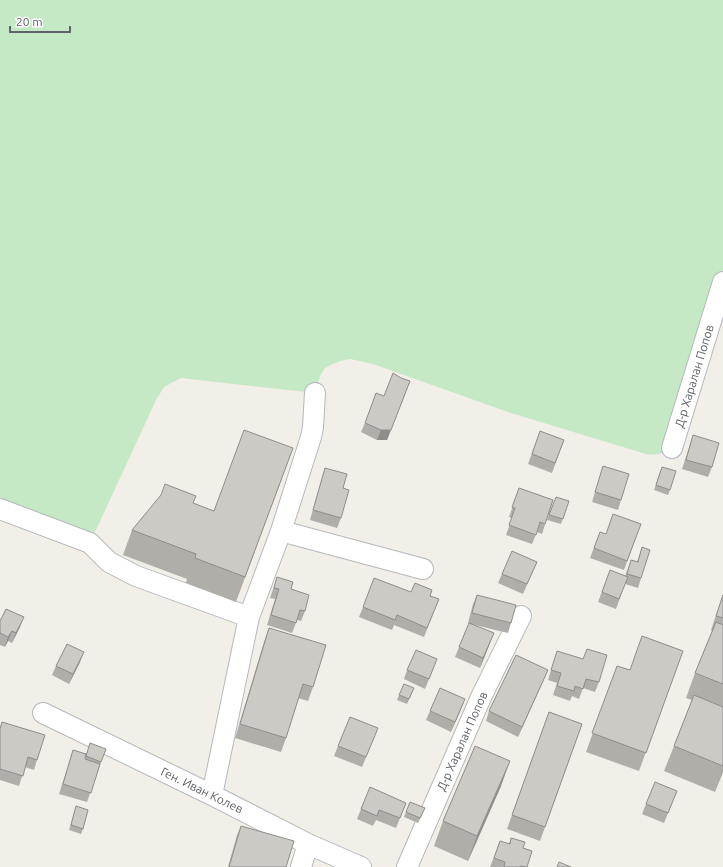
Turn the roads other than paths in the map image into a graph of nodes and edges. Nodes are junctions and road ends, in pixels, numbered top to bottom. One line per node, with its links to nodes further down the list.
1 (723, 282): 3 (street, Д-р Харалан Попов)
2 (315, 393): 5 (street)
3 (672, 448)
4 (0, 509): 8 (street)
5 (281, 531): 6 (street); 8 (street)
6 (423, 570)
7 (521, 616): 14 (street, Д-р Харалан Попов)
8 (249, 617): 10 (street)
9 (43, 713): 10 (street, Ген. Иван Колев)
10 (212, 795): 11 (street, Ген. Иван Колев)
11 (308, 844): 12 (street); 13 (street, Ген. Иван Колев)
12 (301, 867)
13 (361, 867)
14 (407, 867)

